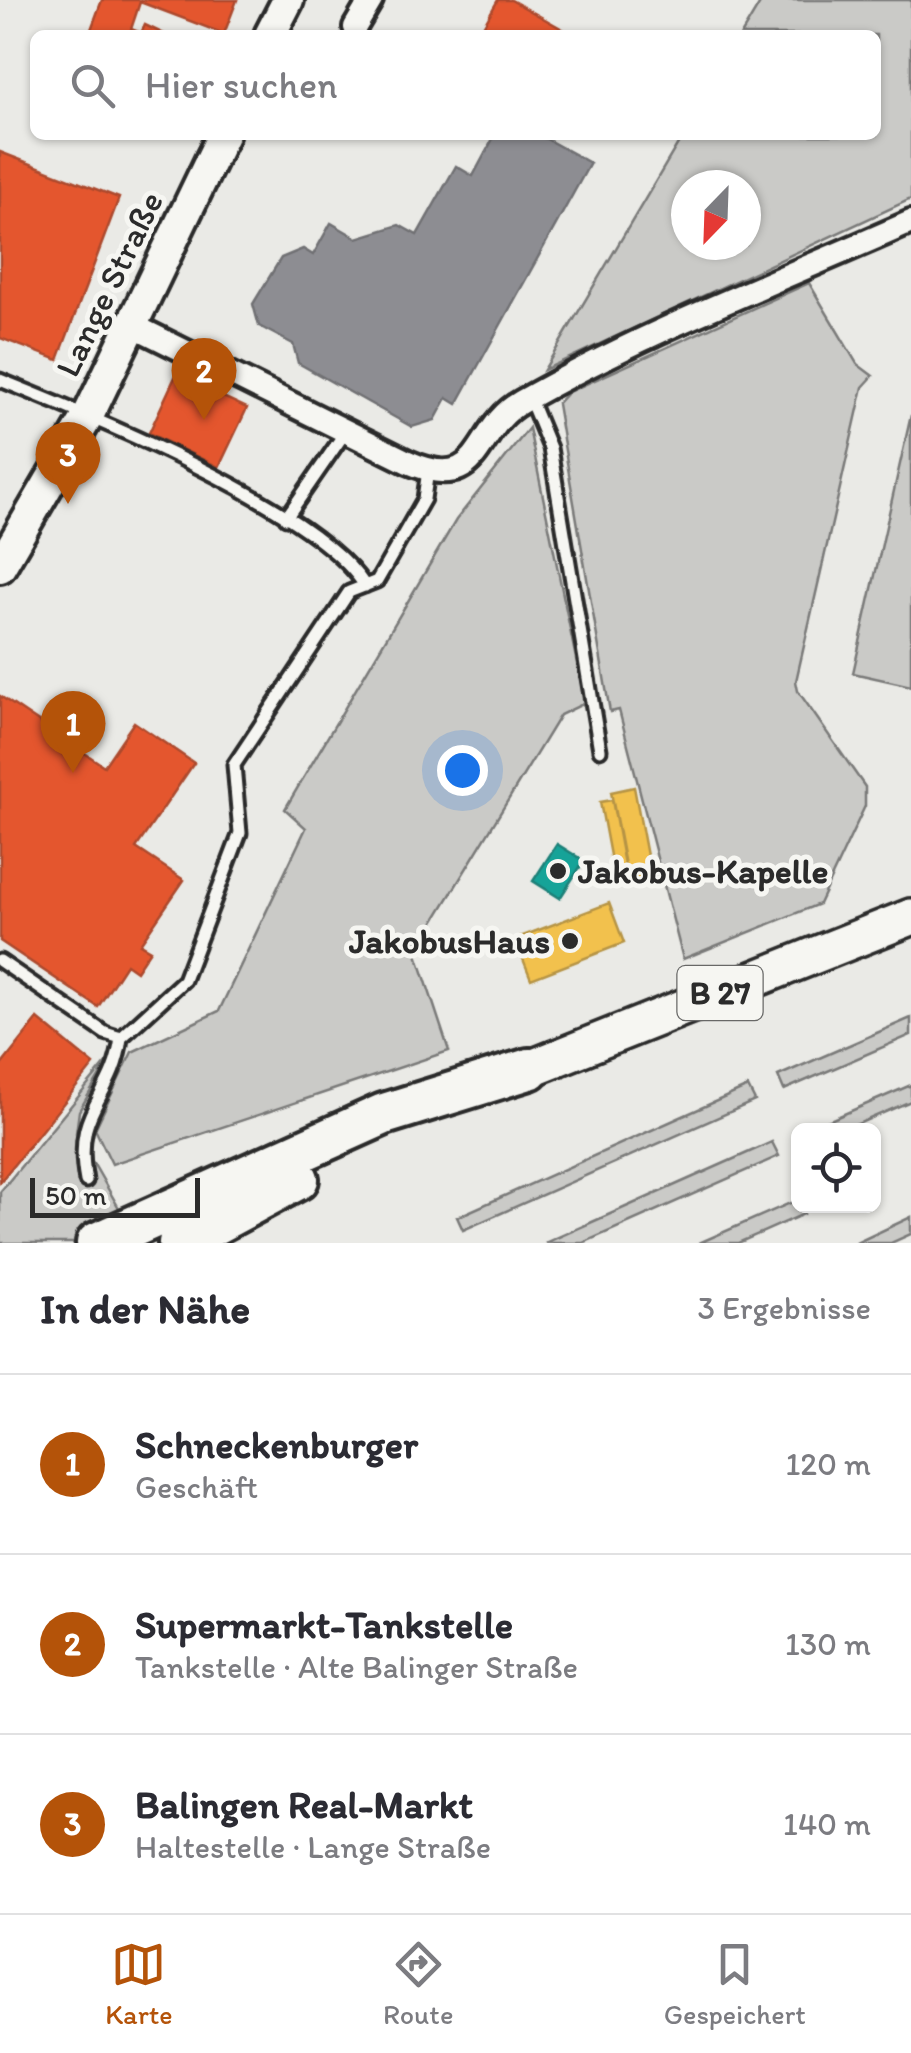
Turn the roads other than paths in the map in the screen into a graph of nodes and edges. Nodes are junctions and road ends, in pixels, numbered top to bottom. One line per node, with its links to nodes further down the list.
1 (288, 0): 4 (street)
2 (372, 0): 3 (street)
3 (355, 27)
4 (273, 30)
5 (220, 140): 7 (street, Lange Straße)
6 (911, 222): 9 (street)
7 (132, 325): 10 (street, Lange Straße); 11 (street)
8 (0, 380): 10 (lane)
9 (533, 395): 12 (street); 16 (lane)
10 (88, 416): 13 (lane); 14 (street, Lange Straße)
11 (346, 431): 12 (street); 13 (lane)
12 (428, 470): 15 (lane)
13 (286, 518): 15 (lane)
14 (0, 567)
15 (365, 586): 19 (lane)
16 (600, 750)
17 (911, 917): 20 (main road, B 27)
18 (0, 961): 19 (lane)
19 (121, 1038): 21 (lane)
20 (529, 1069): 22 (highway, B 27)
21 (86, 1181)
22 (164, 1230): 23 (highway, B 27)
23 (97, 1243)

